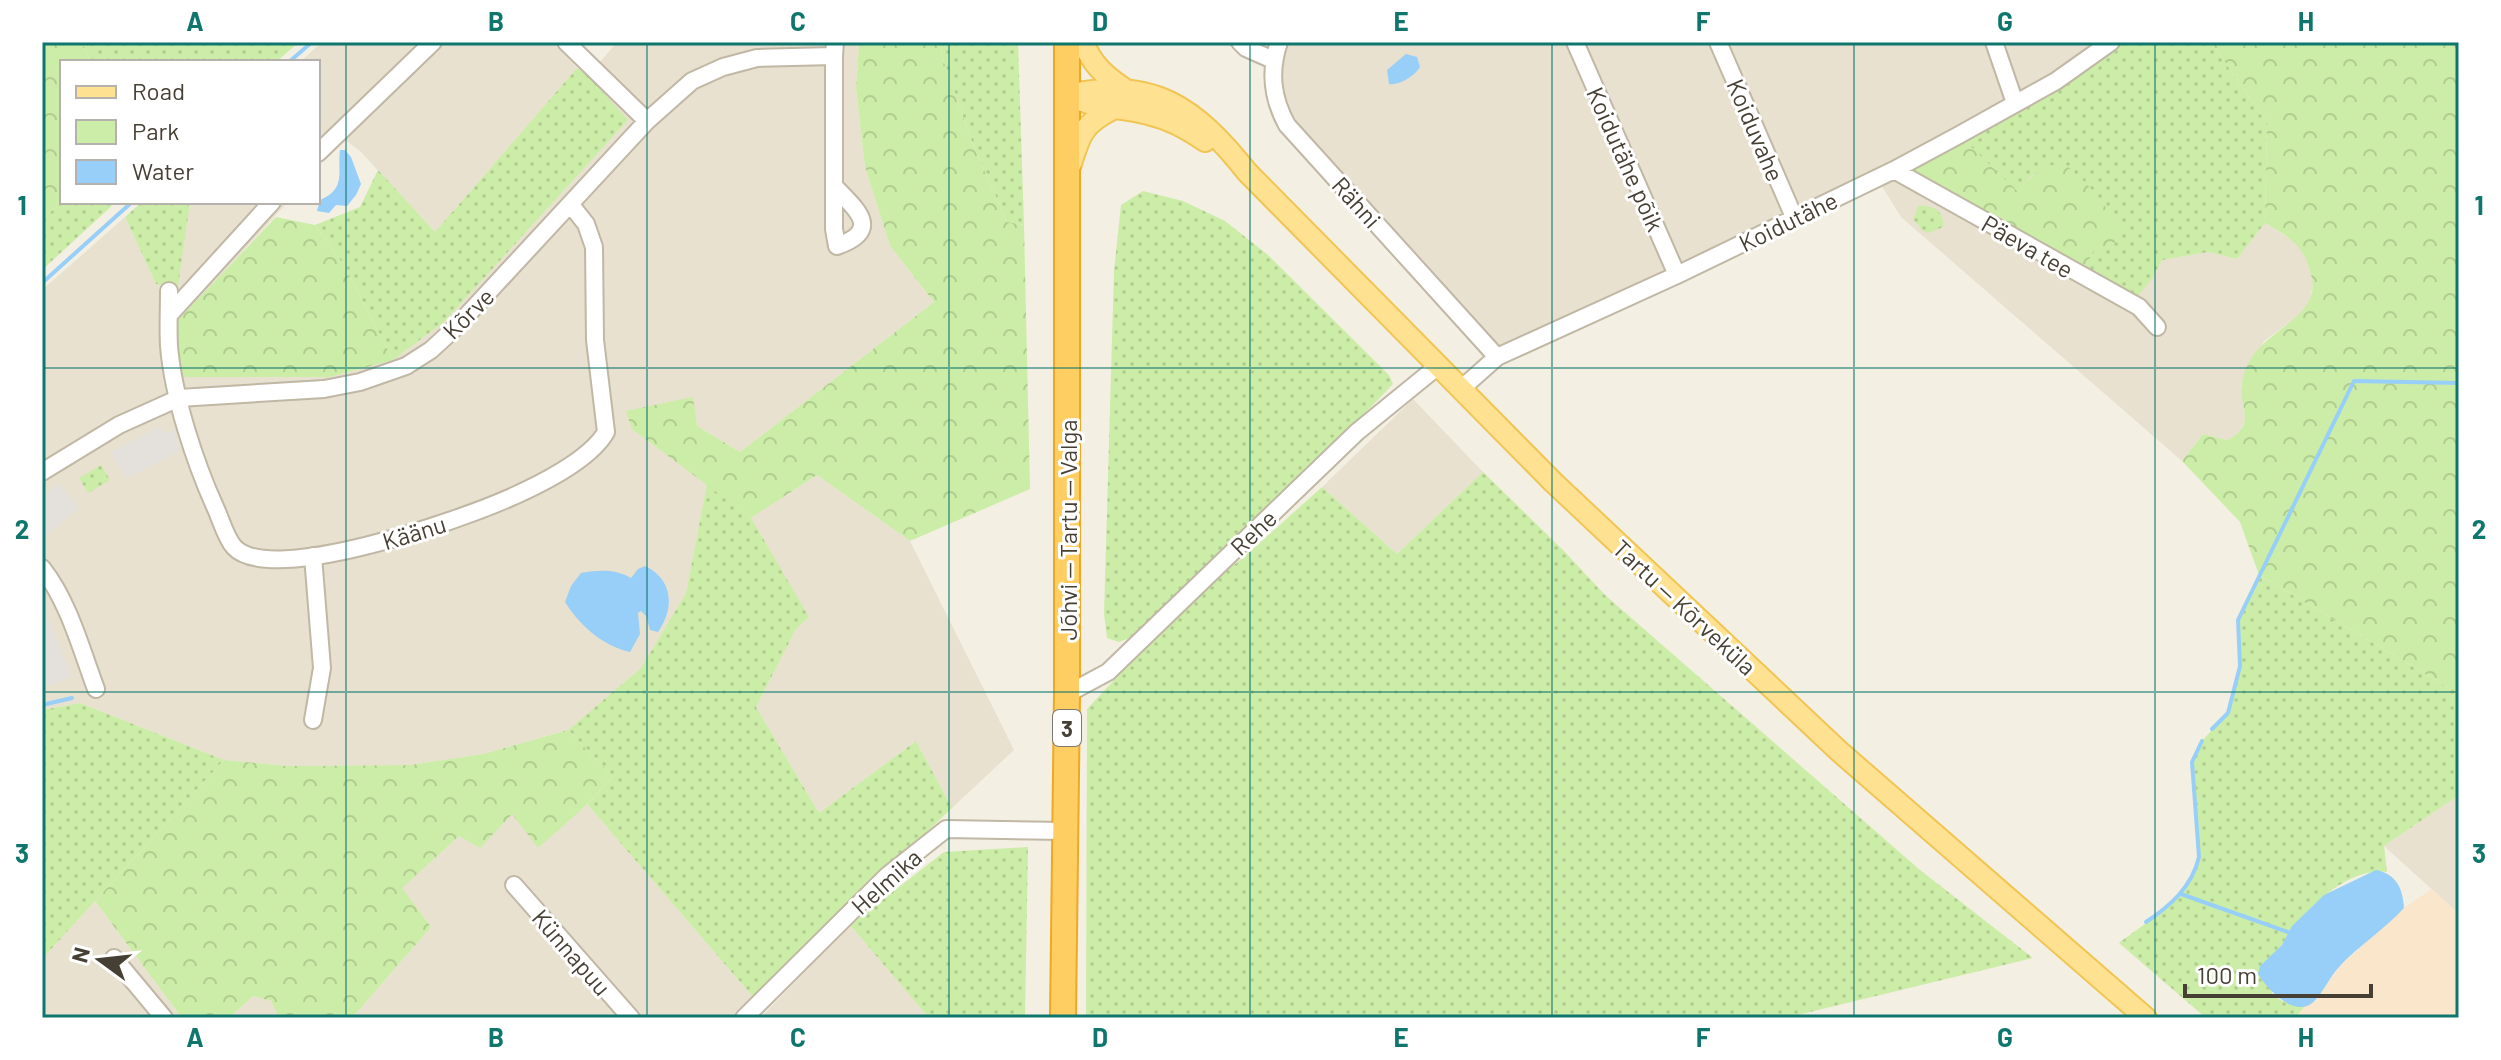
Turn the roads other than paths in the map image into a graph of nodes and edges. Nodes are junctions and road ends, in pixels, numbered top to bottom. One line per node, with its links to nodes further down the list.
1 (433, 42): 18 (street)
2 (566, 42): 17 (street)
3 (1067, 42): 14 (highway, Jõhvi — Tartu — Valga / 3)
4 (1083, 42): 13 (main road)
5 (1240, 42): 12 (street)
6 (1279, 42): 12 (street)
7 (1575, 42): 26 (street, Koidutähe põik)
8 (1718, 42): 25 (street, Koiduvahe)
9 (1994, 42): 15 (street)
10 (2111, 42): 15 (street, Koidutähe)
11 (834, 49): 17 (street, Kõrve); 22 (street, Kõrve)
12 (1273, 60): 30 (street, Rähni)
13 (1123, 88): 14 (main road, Tartu — Kõrveküla); 20 (main road, Tartu — Kõrveküla)
14 (1068, 95): 16 (main road, Tartu — Kõrveküla); 21 (highway, Jõhvi — Tartu — Valga / 3)
15 (2015, 103): 19 (street, Koidutähe)
16 (1113, 109): 20 (main road, Tartu — Kõrveküla); 21 (main road)
17 (647, 121): 24 (street, Kõrve)
18 (320, 151)
19 (1894, 170): 25 (street, Koidutähe); 29 (street, Päeva tee)
20 (1247, 172): 31 (main road, Tartu — Kõrveküla)
21 (1068, 175): 38 (highway, Jõhvi — Tartu — Valga / 3)
22 (834, 186): 22 (street, Kõrve)
23 (270, 204): 28 (street)
24 (571, 205): 33 (street, Kõrve); 35 (street, Käänu)
25 (1794, 217): 26 (street, Koidutähe)
26 (1677, 275): 30 (street, Koidutähe)
27 (169, 291): 28 (street, Käänu)
28 (169, 315): 33 (street, Käänu)
29 (2157, 327)
30 (1497, 357): 32 (street, Koidutähe)
31 (1438, 366): 32 (main road, Tartu — Kõrveküla); 38 (street, Rehe)
32 (1461, 389): 47 (main road, Tartu — Kõrveküla)
33 (179, 398): 34 (street, Kõrve); 35 (street, Käänu)
34 (42, 472)
35 (313, 556): 39 (street)
36 (42, 568): 37 (street)
37 (96, 689)
38 (1067, 694): 40 (highway, Jõhvi — Tartu — Valga / 3)
39 (313, 720)
40 (1065, 831): 45 (street, Helmika); 46 (highway, Jõhvi — Tartu — Valga / 3)
41 (514, 885): 44 (street, Künnapuu)
42 (114, 958): 43 (street)
43 (164, 1018)
44 (631, 1018)
45 (744, 1018)
46 (1063, 1018)
47 (2146, 1018)

